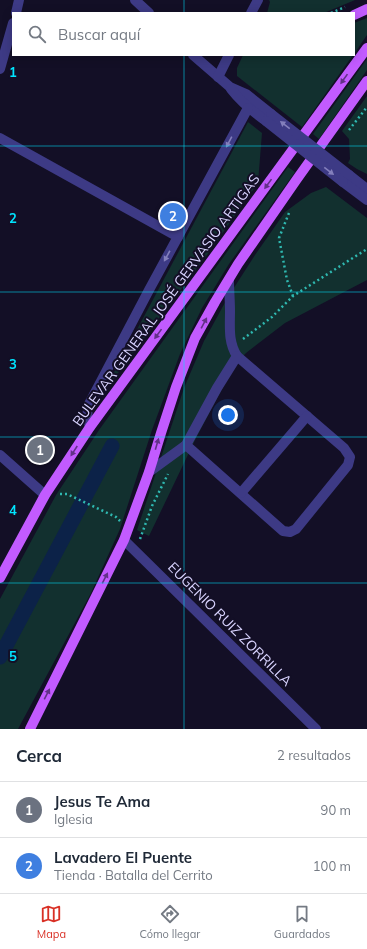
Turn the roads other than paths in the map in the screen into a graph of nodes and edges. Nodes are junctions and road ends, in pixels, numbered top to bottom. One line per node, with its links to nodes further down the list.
1 (19, 0): 5 (street)
2 (135, 0): 6 (street)
3 (258, 0): 7 (street)
4 (367, 9): 8 (main road)
5 (16, 12)
6 (148, 12)
7 (252, 12)
8 (355, 15)
9 (12, 27): 13 (street)
10 (367, 48): 27 (main road, BULEVAR GENERAL JOSÉ GERVASIO ARTIGAS, one-way to 27)
11 (194, 56): 14 (street)
12 (228, 56): 14 (street)
13 (0, 69)
14 (218, 77): 16 (street)
15 (367, 81): 24 (main road)
16 (230, 87): 17 (street); 18 (street)
17 (248, 108): 18 (street); 23 (street, one-way to 23)
18 (268, 118): 20 (street, bridge)
19 (0, 138): 23 (street)
20 (346, 178): 21 (street); 22 (street)
21 (367, 188)
22 (367, 200)
23 (178, 237): 27 (street, one-way to 27)
24 (229, 280): 25 (street); 30 (main road, one-way to 24)
25 (237, 356): 26 (street); 28 (street)
26 (307, 416): 31 (street); 31 (street)
27 (90, 427): 32 (main road, BULEVAR GENERAL JOSÉ GERVASIO ARTIGAS, one-way to 32)
28 (186, 445): 30 (street); 31 (street)
29 (0, 455): 32 (street)
30 (149, 472): 33 (main road)
31 (241, 493)
32 (45, 495): 34 (main road, BULEVAR GENERAL JOSÉ GERVASIO ARTIGAS)
33 (124, 540): 35 (main road, one-way to 33); 36 (street, EUGENIO RUIZ ZORRILLA)
34 (0, 578)
35 (30, 729)
36 (316, 729)

